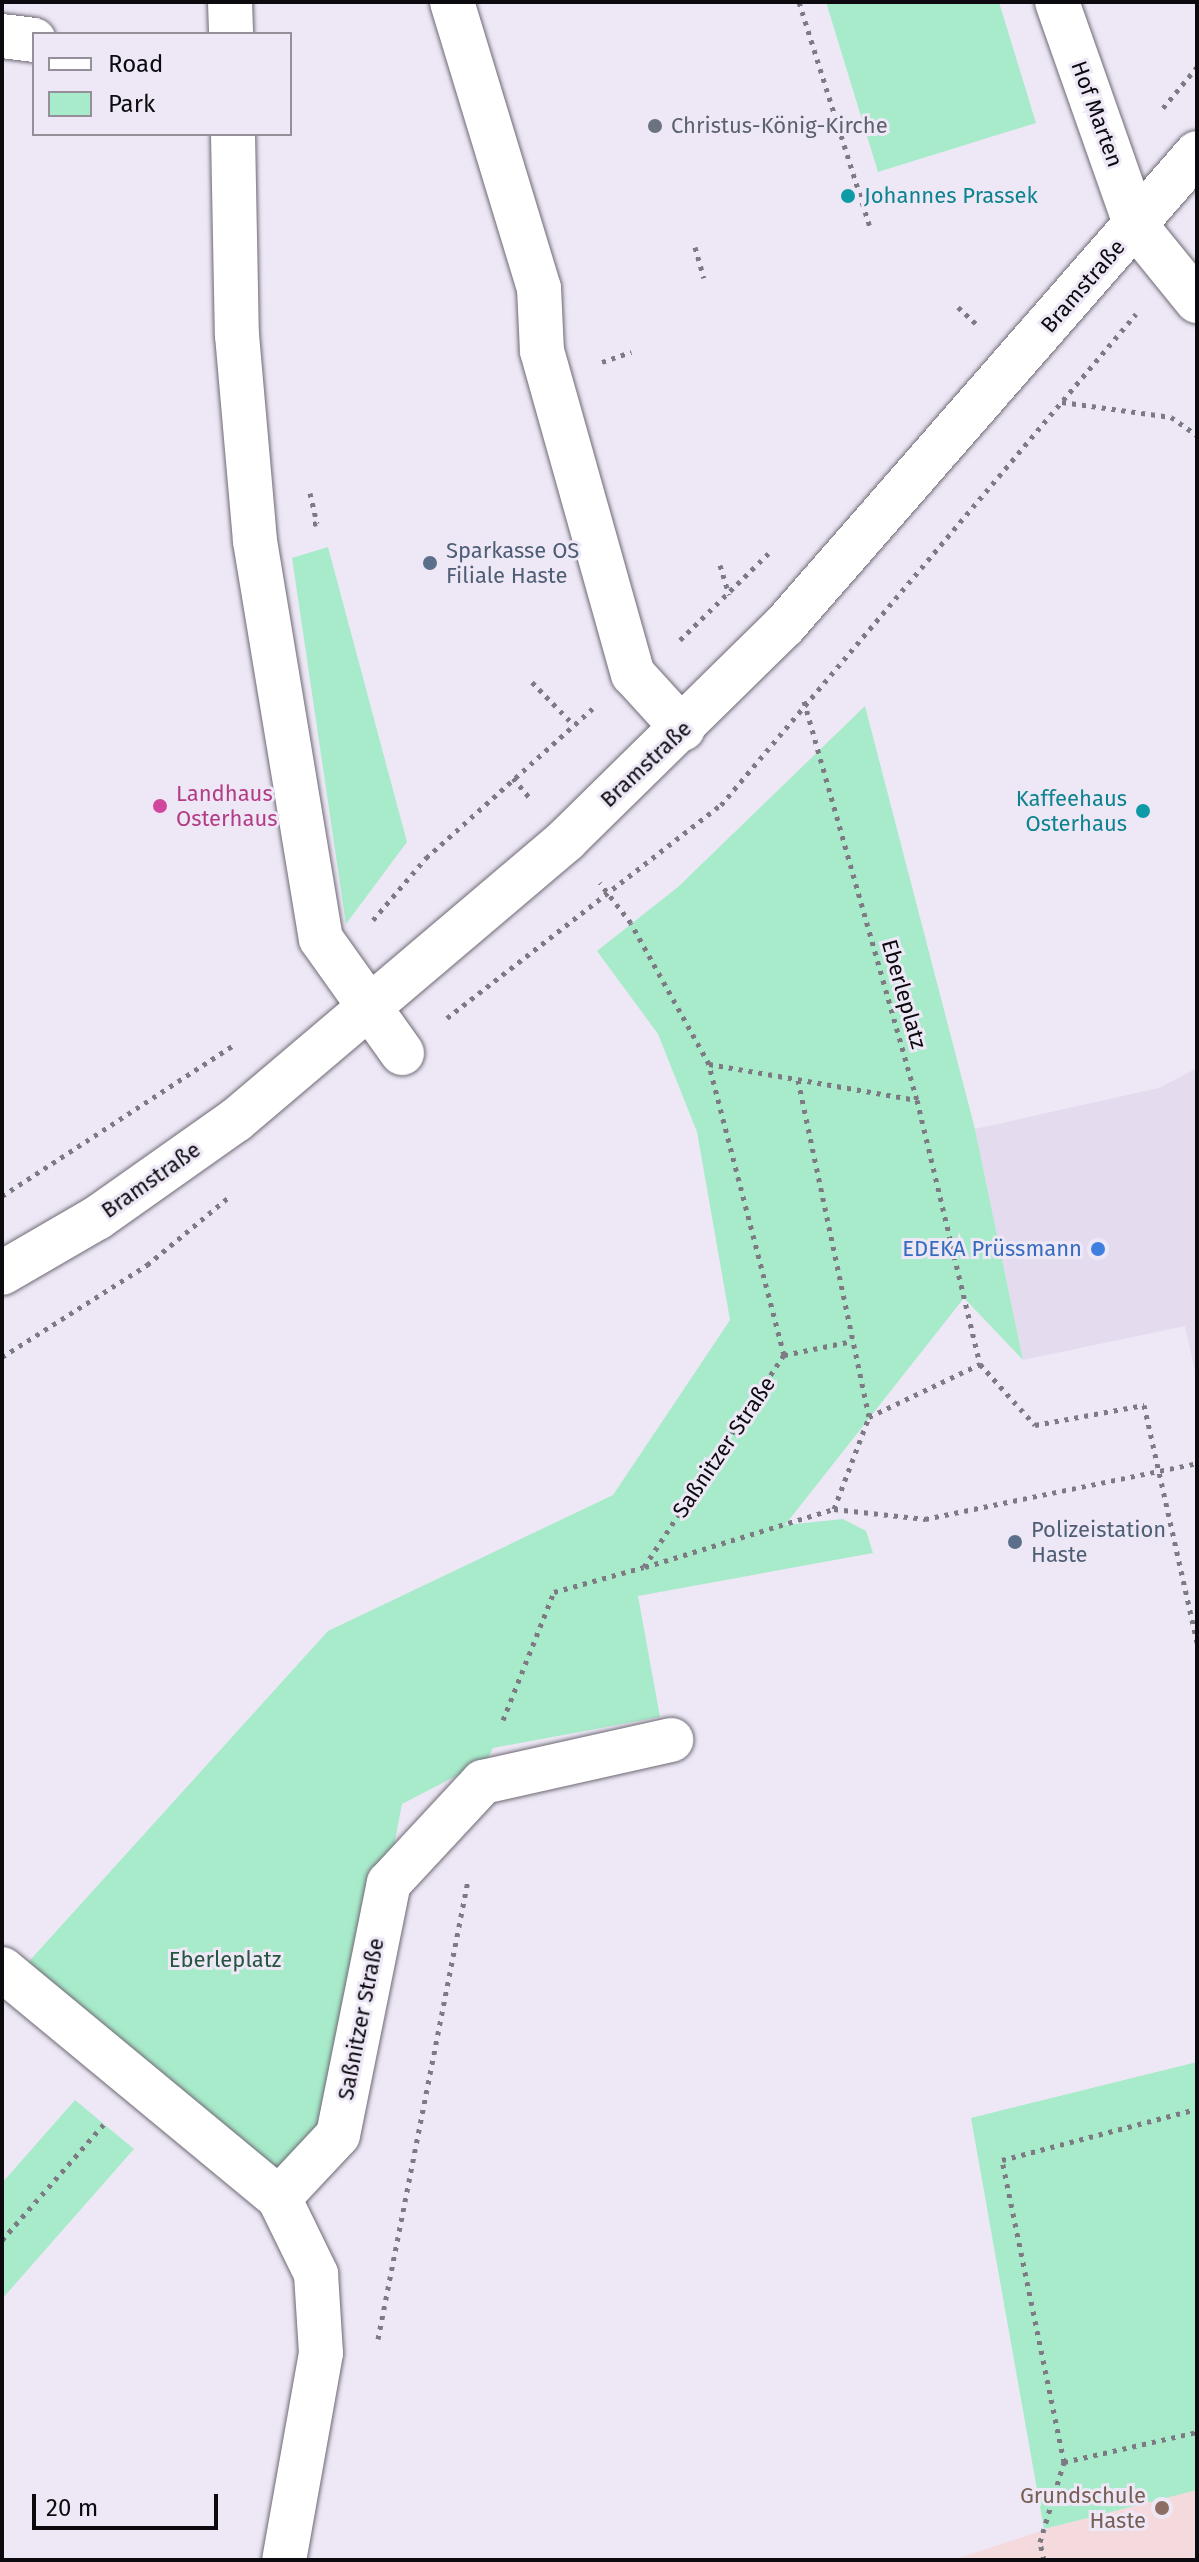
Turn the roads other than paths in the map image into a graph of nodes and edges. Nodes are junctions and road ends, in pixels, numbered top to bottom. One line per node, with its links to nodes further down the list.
1 (230, 2): 4 (street)
2 (452, 2): 11 (street)
3 (1057, 2): 9 (street, Hof Marten)
4 (231, 32)
5 (2, 36): 6 (street)
6 (32, 40)
7 (233, 136): 12 (street)
8 (1197, 153): 9 (street, Bramstraße)
9 (1136, 226): 10 (street); 11 (street, Bramstraße)
10 (1185, 285)
11 (683, 729): 12 (street, Bramstraße)
12 (368, 1014): 13 (street); 14 (street, Bramstraße)
13 (402, 1053)
14 (2, 1273)
15 (671, 1740): 17 (street, Saßnitzer Straße)
16 (6, 1980): 17 (street)
17 (279, 2198): 18 (street)
18 (284, 2560)

